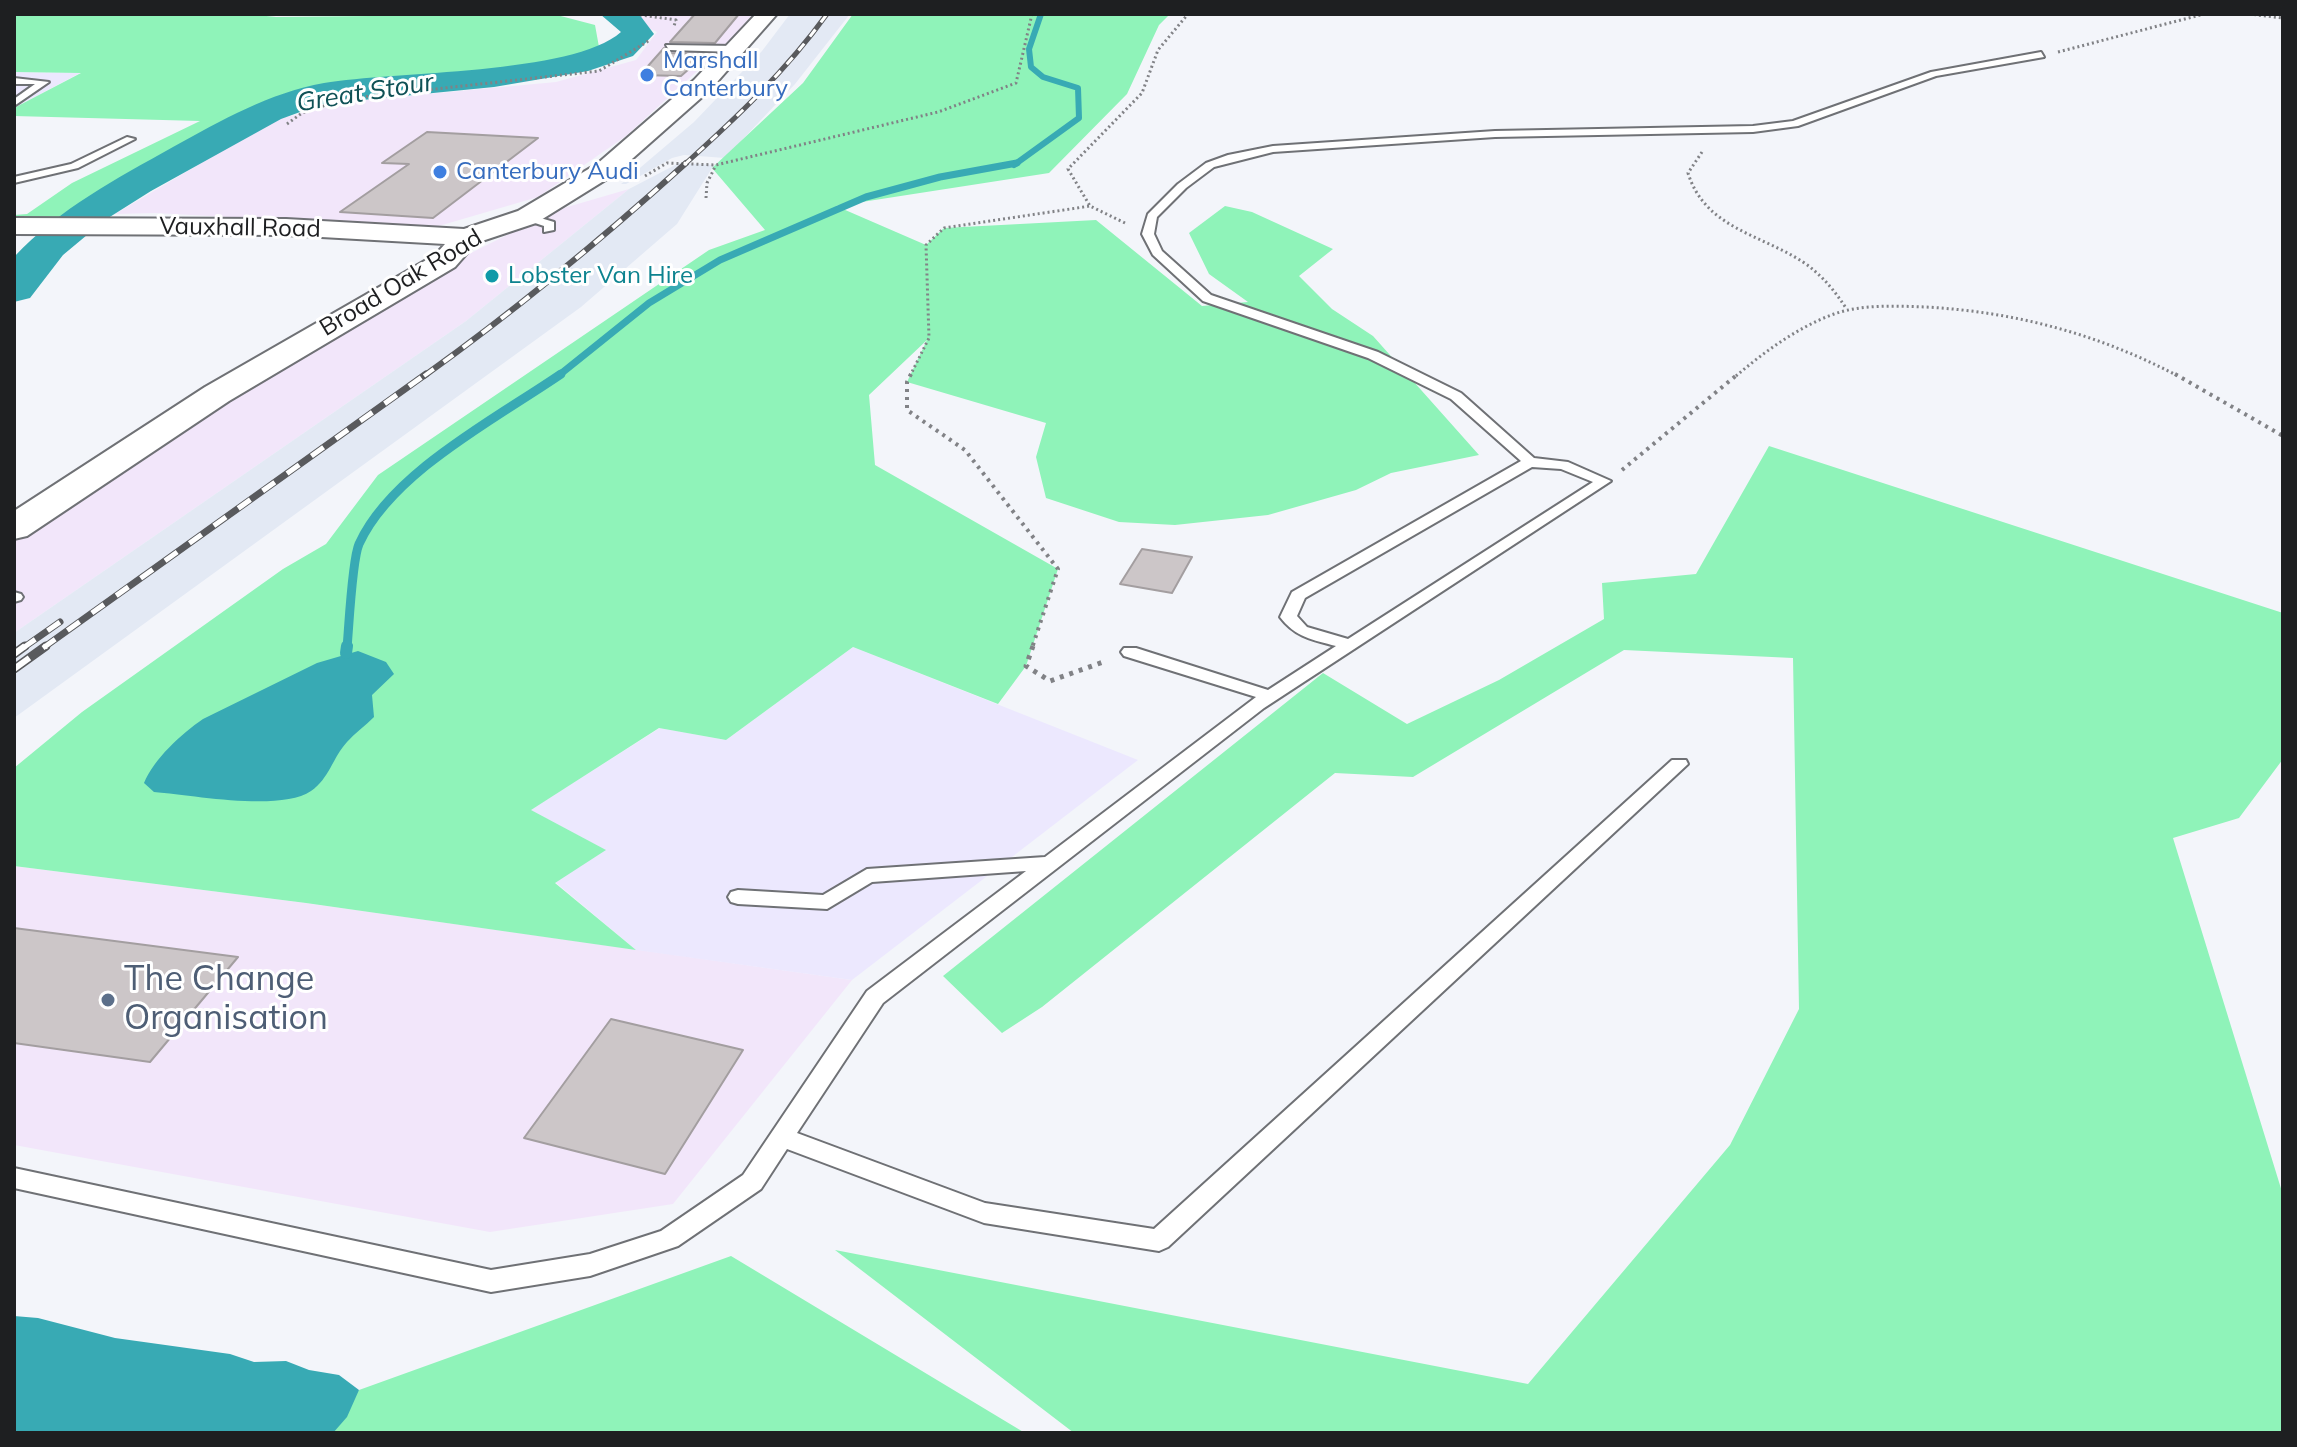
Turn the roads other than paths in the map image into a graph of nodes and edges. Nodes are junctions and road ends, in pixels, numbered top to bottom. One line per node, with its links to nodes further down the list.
1 (767, 14): 3 (street, Broad Oak Road)
2 (669, 47): 3 (lane)
3 (736, 49): 10 (street, Broad Oak Road)
4 (2041, 55): 11 (lane)
5 (14, 81): 6 (lane)
6 (14, 103)
7 (130, 139): 8 (lane)
8 (14, 180)
9 (23, 226): 10 (street, Vauxhall Road)
10 (466, 237): 12 (street, Broad Oak Road)
11 (1530, 462): 13 (lane); 13 (lane)
12 (14, 528)
13 (1351, 645): 15 (lane)
14 (1130, 652): 15 (lane)
15 (1270, 696): 17 (lane)
16 (1679, 764): 19 (lane)
17 (1050, 863): 18 (lane); 19 (lane)
18 (738, 897)
19 (782, 1137): 20 (lane)
20 (14, 1178)

